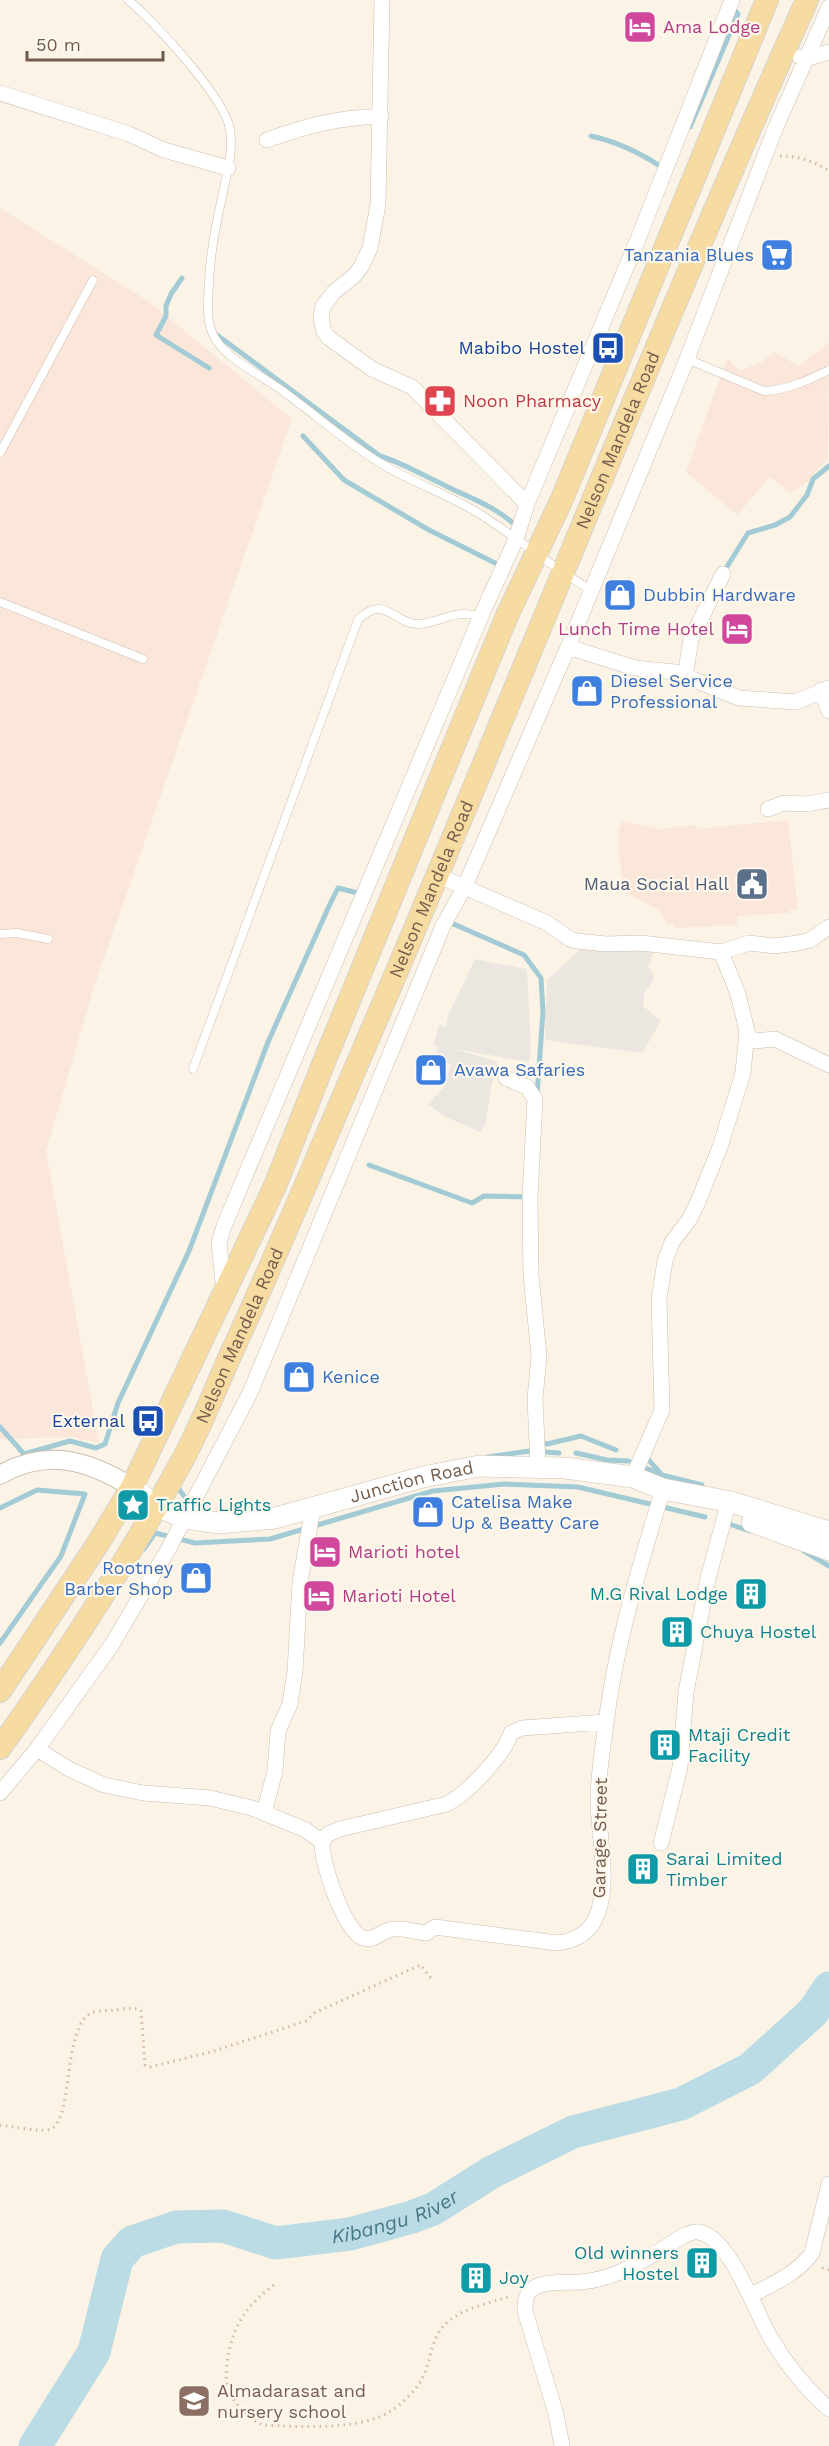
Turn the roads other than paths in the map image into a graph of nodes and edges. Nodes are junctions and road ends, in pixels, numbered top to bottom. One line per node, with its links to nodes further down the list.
1 (128, 0): 13 (lane)
2 (382, 0): 11 (street)
3 (732, 0): 18 (street)
4 (767, 0): 20 (main road, Nelson Mandela Road)
5 (807, 0): 7 (main road, Nelson Mandela Road)
6 (829, 7): 9 (street)
7 (784, 51): 9 (street); 21 (main road, Nelson Mandela Road)
8 (829, 52): 9 (street)
9 (805, 59): 15 (street)
10 (0, 93): 13 (street)
11 (381, 116): 12 (street); 18 (street)
12 (267, 140)
13 (228, 168): 19 (lane)
14 (93, 280): 17 (lane)
15 (687, 359): 16 (lane); 23 (street)
16 (829, 370)
17 (0, 453)
18 (527, 504): 19 (street)
19 (516, 539): 20 (lane); 25 (street)
20 (537, 554): 21 (lane); 43 (main road, Nelson Mandela Road)
21 (564, 574): 23 (lane); 33 (main road, Nelson Mandela Road)
22 (723, 574): 28 (street)
23 (591, 590): 26 (street)
24 (0, 603): 27 (lane)
25 (481, 616): 41 (lane); 43 (street)
26 (568, 647): 28 (street); 34 (street)
27 (143, 659)
28 (685, 677): 29 (street)
29 (825, 689): 30 (street)
30 (829, 711)
31 (829, 800): 32 (street)
32 (768, 809)
33 (439, 876): 34 (street); 50 (main road, Nelson Mandela Road)
34 (465, 886): 38 (street); 53 (street)
35 (829, 927): 38 (street)
36 (0, 934): 37 (lane)
37 (48, 939)
38 (721, 952): 39 (street)
39 (747, 1031): 40 (street); 46 (street)
40 (829, 1065)
41 (193, 1069)
42 (506, 1078): 44 (street)
43 (225, 1294): 47 (main road, Nelson Mandela Road)
44 (538, 1466): 46 (main road, Junction Road); 51 (main road, Junction Road)
45 (0, 1476): 47 (street)
46 (633, 1477): 48 (main road, Junction Road)
47 (132, 1487): 50 (main road, Junction Road); 56 (main road, Nelson Mandela Road)
48 (663, 1488): 49 (main road, Junction Road); 57 (street, Garage Street)
49 (702, 1495): 52 (main road, Junction Road); 54 (main road, Junction Road)
50 (156, 1506): 53 (main road, Junction Road); 58 (main road, Nelson Mandela Road)
51 (313, 1508): 53 (main road, Junction Road); 61 (street)
52 (726, 1512): 54 (main road, Junction Road); 63 (street)
53 (185, 1518): 59 (street)
54 (816, 1534): 55 (main road)
55 (829, 1550)
56 (0, 1691)
57 (606, 1722): 62 (street); 62 (street, Garage Street)
58 (0, 1748)
59 (37, 1749): 60 (street); 61 (street)
60 (0, 1793)
61 (264, 1813): 62 (street)
62 (322, 1842)
63 (661, 1843)
64 (829, 2184): 65 (street)
65 (750, 2296): 66 (street); 67 (street)
66 (829, 2409)
67 (562, 2446)

